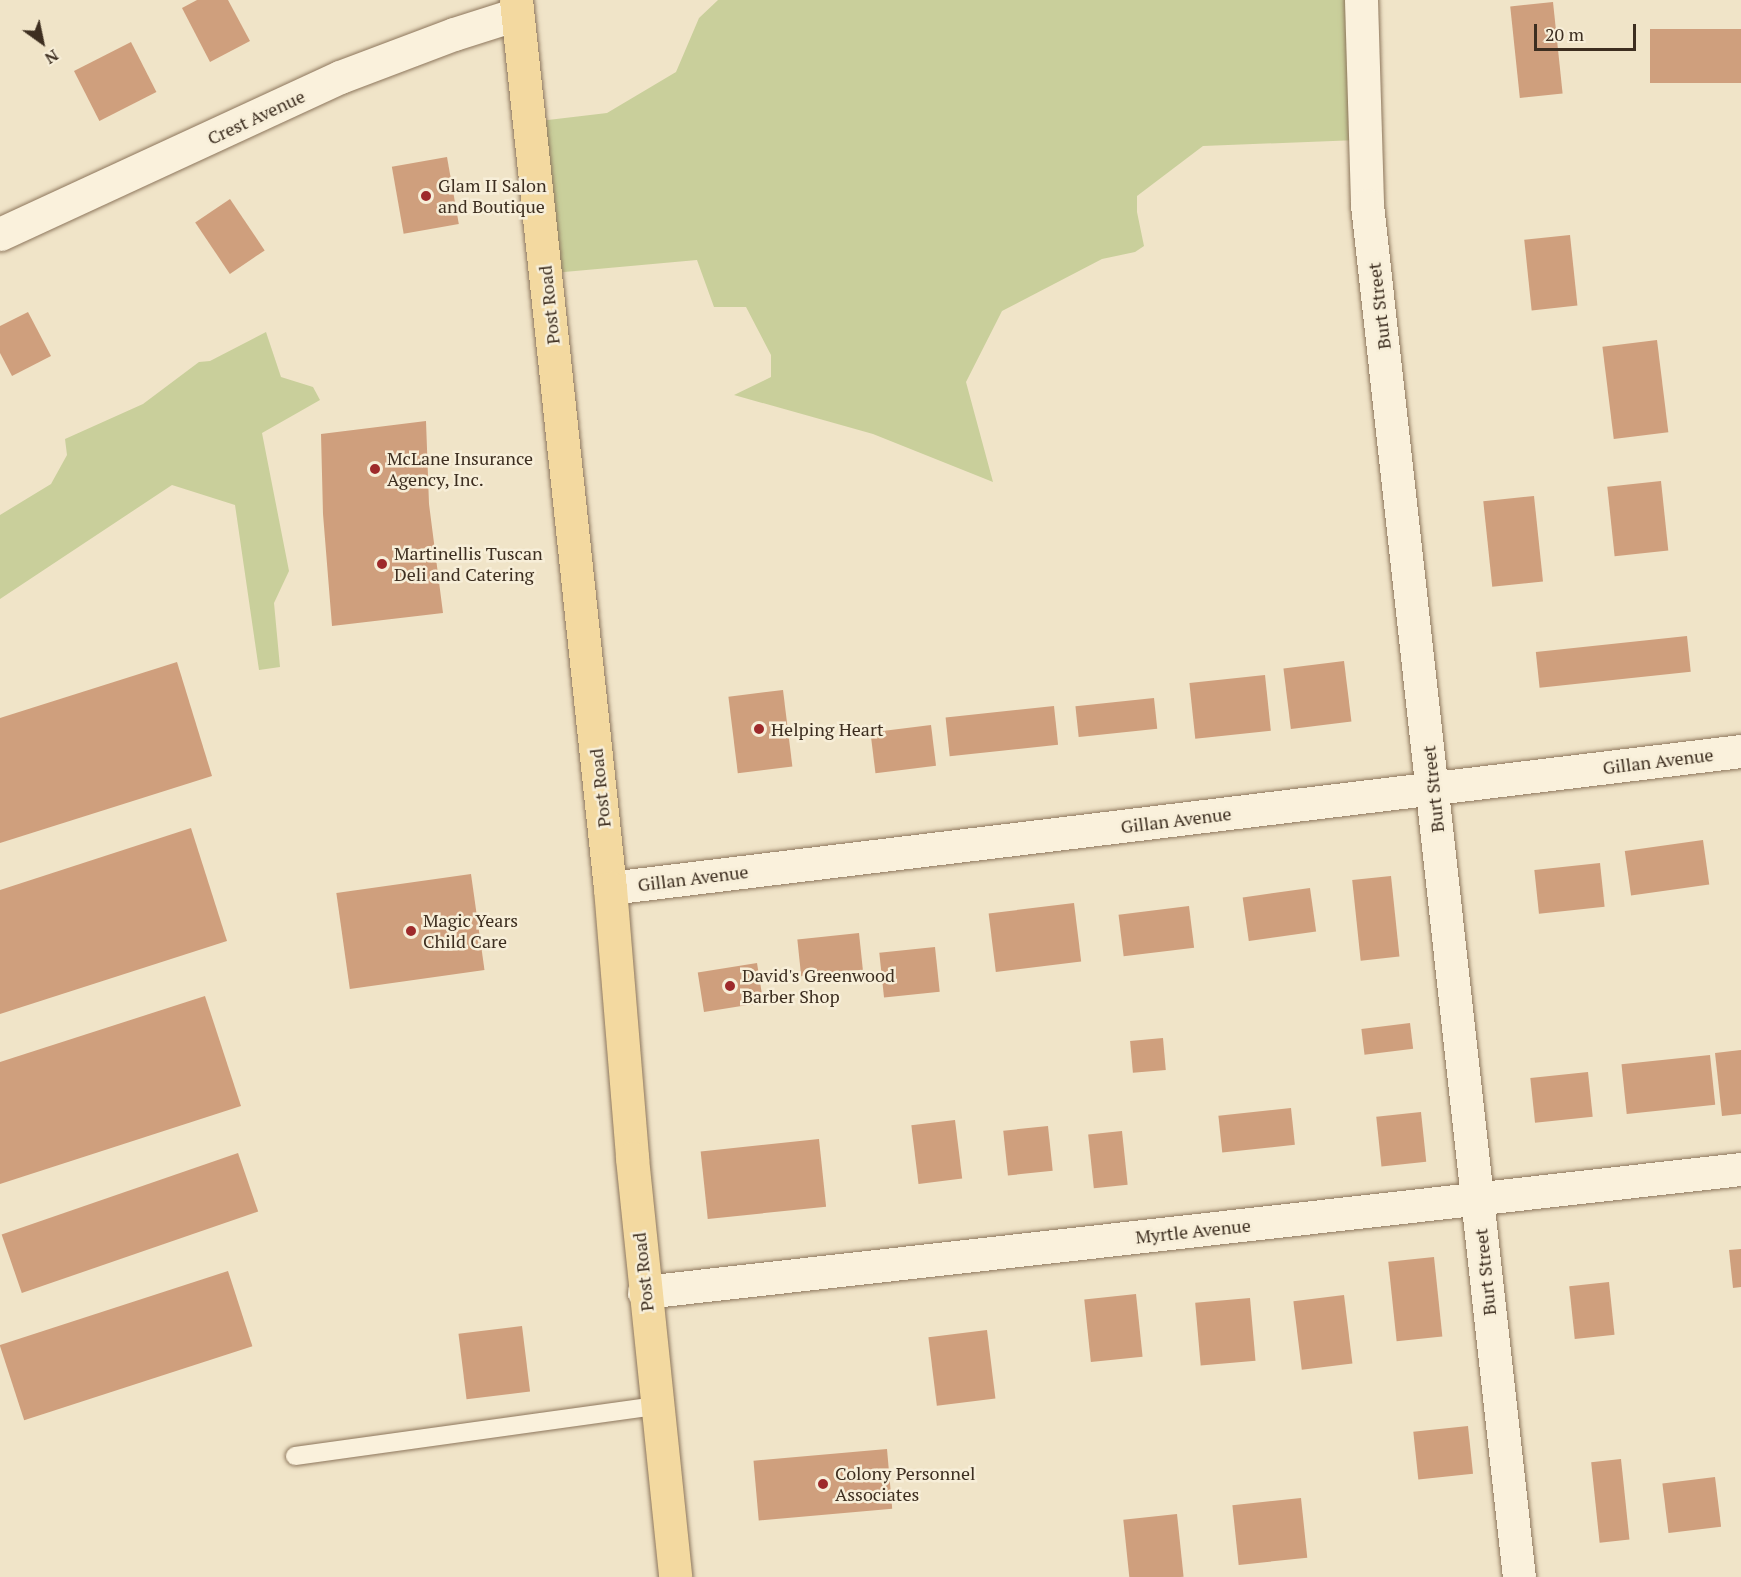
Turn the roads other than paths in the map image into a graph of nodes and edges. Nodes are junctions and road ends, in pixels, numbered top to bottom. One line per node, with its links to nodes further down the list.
1 (1361, 0): 5 (street, Burt Street)
2 (516, 7): 3 (street, Crest Avenue); 6 (main road, Post Road)
3 (0, 234)
4 (1741, 751): 5 (street, Gillan Avenue)
5 (1433, 788): 6 (street, Gillan Avenue); 8 (street, Burt Street)
6 (610, 888): 9 (main road, Post Road)
7 (1741, 1170): 8 (street, Myrtle Avenue)
8 (1476, 1199): 9 (street, Myrtle Avenue); 13 (street, Burt Street)
9 (644, 1292): 10 (main road, Post Road)
10 (657, 1406): 11 (lane); 12 (main road, Post Road)
11 (295, 1456)
12 (675, 1577)
13 (1519, 1577)

